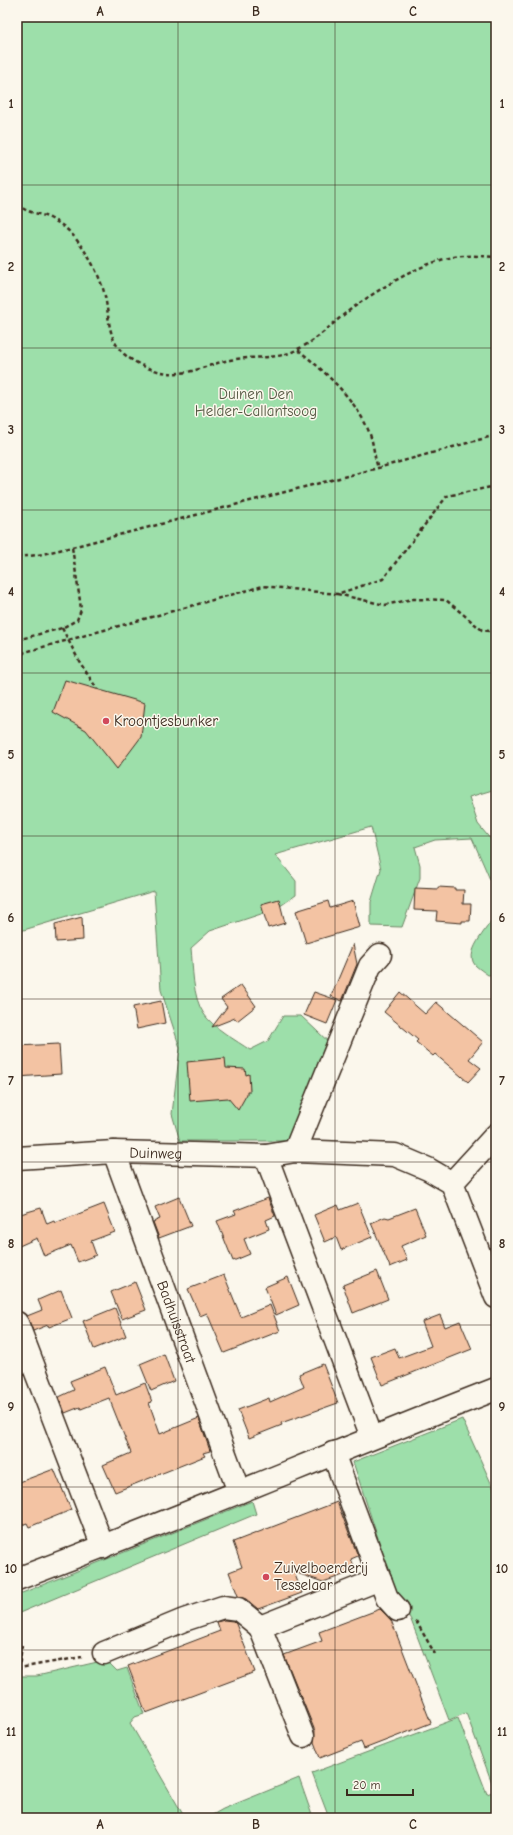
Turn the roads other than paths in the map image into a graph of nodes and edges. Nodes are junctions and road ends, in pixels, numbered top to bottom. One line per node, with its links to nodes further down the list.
1 (380, 955): 3 (street)
2 (496, 1134): 7 (street)
3 (295, 1151): 5 (street, Duinweg); 7 (street, Duinweg)
4 (114, 1152): 5 (street, Duinweg); 6 (street, Duinweg); 13 (street, Badhuisstraat)
5 (266, 1156): 11 (street)
6 (17, 1158)
7 (452, 1183): 8 (street)
8 (496, 1297)
9 (17, 1323): 14 (street)
10 (496, 1389): 11 (street)
11 (372, 1437): 12 (street)
12 (333, 1453): 13 (street); 16 (street)
13 (239, 1492): 14 (street)
14 (103, 1547): 15 (street)
15 (17, 1579)
16 (380, 1579): 17 (street); 18 (street)
17 (398, 1610)
18 (260, 1627): 19 (street); 20 (street)
19 (104, 1653)
20 (303, 1736)

